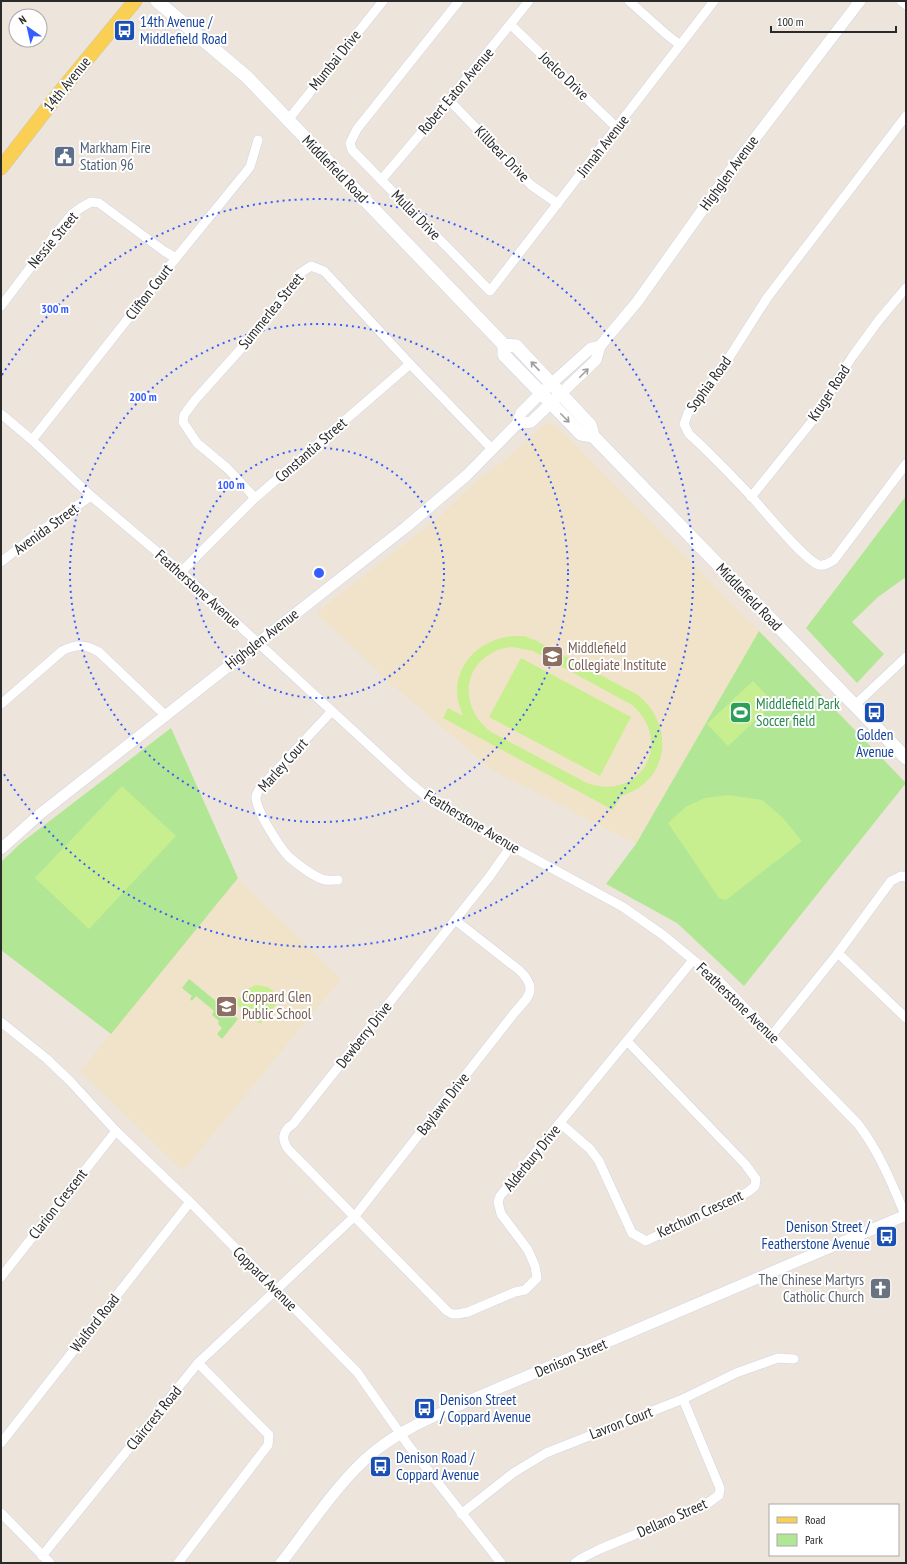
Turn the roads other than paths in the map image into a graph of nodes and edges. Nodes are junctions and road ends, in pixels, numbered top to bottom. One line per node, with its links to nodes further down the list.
1 (135, 1): 18 (main road, 14th Avenue)
2 (157, 1): 15 (main road, Middlefield Road)
3 (383, 1): 15 (street, Mumbai Drive)
4 (459, 1): 19 (street, Mullai Drive)
5 (529, 1): 11 (street, Robert Eaton Avenue)
6 (630, 1): 12 (street)
7 (714, 1): 12 (street, Jinnah Avenue)
8 (860, 1): 26 (street, Highglen Avenue)
9 (901, 1): 10 (street)
10 (906, 5)
11 (511, 25): 13 (street, Robert Eaton Avenue); 16 (street, Joelco Drive)
12 (680, 45): 16 (street, Jinnah Avenue)
13 (449, 100): 19 (street, Robert Eaton Avenue); 20 (street, Killbear Drive)
14 (906, 116): 37 (street, Sophia Road)
15 (288, 120): 25 (main road, Middlefield Road)
16 (617, 128): 20 (street, Jinnah Avenue)
17 (258, 140): 21 (street, Clifton Court)
18 (1, 168)
19 (382, 179): 23 (street, Mullai Drive)
20 (558, 204): 23 (street, Jinnah Avenue)
21 (176, 258): 24 (street, Nessie Street); 33 (street, Clifton Court)
22 (906, 288): 37 (street, Kruger Road)
23 (490, 291)
24 (1, 306)
25 (504, 345): 28 (main road, Middlefield Road, one-way to 25); 29 (main road, Middlefield Road)
26 (600, 346): 28 (street, Highglen Avenue); 30 (street, Highglen Avenue, one-way to 26)
27 (410, 364): 34 (street, Summerlea Street); 38 (street, Constantia Street); 38 (street, Summerlea Street)
28 (551, 384): 29 (street, Highglen Avenue); 30 (main road, Middlefield Road)
29 (541, 393): 30 (main road, Middlefield Road); 32 (street, Highglen Avenue)
30 (556, 399): 32 (street, Highglen Avenue); 44 (main road, Middlefield Road)
31 (1, 414): 33 (street, Featherstone Avenue)
32 (517, 424): 34 (street, Highglen Avenue)
33 (32, 440): 36 (street, Featherstone Avenue)
34 (492, 449): 41 (street, Highglen Avenue)
35 (906, 464): 37 (street, Sophia Road)
36 (91, 496): 39 (street, Avenida Street); 40 (street, Featherstone Avenue)
37 (751, 496)
38 (255, 498): 40 (street, Constantia Street)
39 (1, 561)
40 (181, 572): 41 (street, Featherstone Avenue)
41 (258, 642): 45 (street, Featherstone Avenue); 46 (street, Highglen Avenue)
42 (906, 658): 44 (street)
43 (1, 704): 46 (street)
44 (854, 706): 47 (main road, Middlefield Road)
45 (331, 712): 48 (street, Featherstone Avenue); 51 (street, Marley Court)
46 (165, 715): 49 (street, Highglen Avenue)
47 (906, 758)
48 (511, 846): 52 (street, Dewberry Drive); 54 (street, Featherstone Avenue)
49 (1, 848)
50 (906, 877): 53 (street)
51 (338, 880)
52 (455, 920): 62 (street, Dewberry Drive); 62 (street, Baylawn Drive)
53 (838, 952): 55 (street); 57 (street)
54 (693, 960): 57 (street, Featherstone Avenue); 58 (street, Alderbury Drive)
55 (906, 1018)
56 (1, 1022): 60 (street, Coppard Avenue)
57 (772, 1036): 63 (street, Featherstone Avenue)
58 (627, 1041): 59 (street, Alderbury Drive); 59 (street, Ketchum Crescent)
59 (560, 1123): 62 (street, Alderbury Drive)
60 (116, 1131): 61 (street, Coppard Avenue); 64 (street, Clarion Crescent)
61 (190, 1202): 65 (street, Coppard Avenue); 70 (street, Walford Road)
62 (354, 1216): 65 (street, Baylawn Drive)
63 (906, 1216): 69 (street, Denison Street)
64 (1, 1277)
65 (276, 1290): 67 (street, Claircrest Road); 69 (street, Coppard Avenue)
66 (794, 1359): 68 (street, Lavron Court)
67 (198, 1363): 73 (street, Claircrest Road); 75 (street)
68 (683, 1399): 72 (street, Lavron Court); 78 (street, Dellano Street)
69 (400, 1433): 72 (street, Coppard Avenue); 76 (street, Denison Street)
70 (1, 1443)
71 (1, 1513): 73 (street)
72 (461, 1514): 77 (street, Coppard Avenue)
73 (42, 1556): 74 (street)
74 (50, 1563)
75 (178, 1563)
76 (281, 1563)
77 (501, 1563)
78 (575, 1563)

